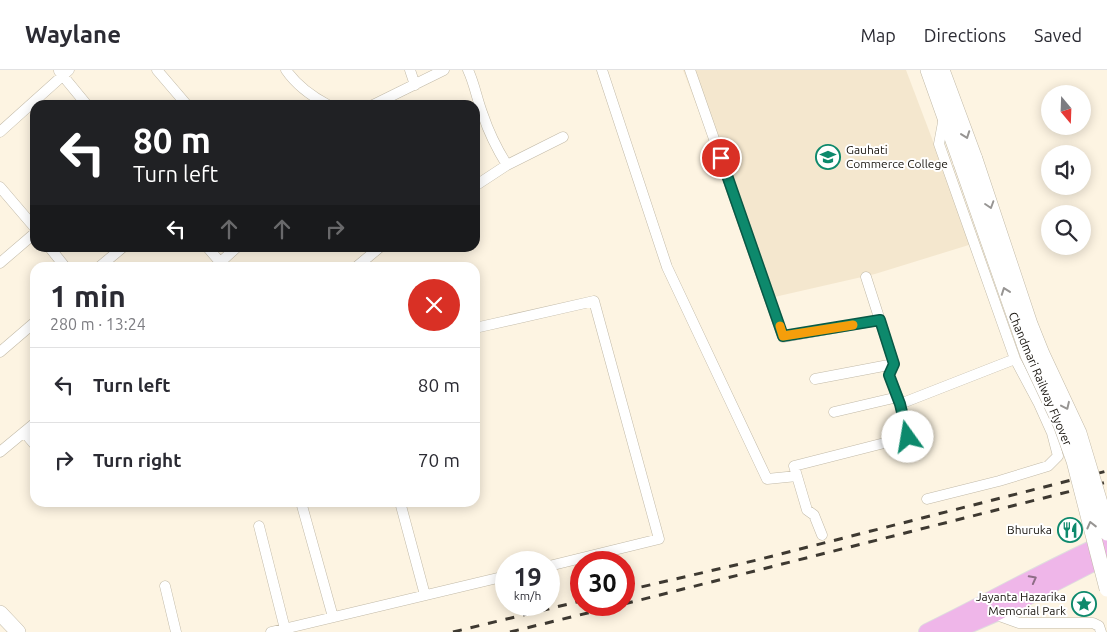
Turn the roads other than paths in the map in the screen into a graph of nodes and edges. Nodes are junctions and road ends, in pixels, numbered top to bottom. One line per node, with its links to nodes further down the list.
1 (157, 70): 14 (street)
2 (286, 70): 15 (street)
3 (410, 70): 11 (street)
4 (444, 70): 11 (street)
5 (468, 70): 17 (street)
6 (602, 70): 52 (street)
7 (690, 70): 39 (street)
8 (928, 70): 10 (main road, Chandmari Railway Flyover)
9 (63, 72): 12 (street); 13 (street)
10 (941, 78): 20 (main road, Chandmari Railway Flyover)
11 (416, 85): 16 (street)
12 (34, 100)
13 (83, 100)
14 (183, 100)
15 (318, 100)
16 (383, 100)
17 (479, 100)
18 (30, 103): 21 (street)
19 (480, 105): 24 (street)
20 (951, 112): 23 (main road, Chandmari Railway Flyover); 43 (street)
21 (0, 132)
22 (563, 137): 24 (street)
23 (968, 160): 57 (main road, Chandmari Railway Flyover, one-way to 57, bridge); 64 (main road, Chandmari Railway Flyover, one-way to 23, bridge)
24 (506, 165): 25 (street)
25 (480, 183)
26 (0, 187): 27 (street)
27 (30, 222)
28 (30, 237): 37 (street)
29 (53, 252): 33 (street)
30 (117, 252): 34 (street)
31 (232, 252): 35 (street)
32 (374, 252): 36 (street)
33 (61, 262)
34 (105, 262)
35 (220, 262)
36 (362, 262)
37 (0, 263)
38 (866, 276): 39 (street)
39 (880, 320): 44 (street)
40 (30, 326): 42 (street)
41 (480, 327): 61 (street)
42 (0, 352)
43 (1015, 359): 46 (street); 53 (street)
44 (894, 364): 45 (street); 46 (street)
45 (815, 379)
46 (899, 401): 47 (street); 52 (street)
47 (834, 412)
48 (30, 427): 49 (street)
49 (24, 432): 50 (street); 51 (street)
50 (30, 439)
51 (0, 452)
52 (797, 476): 58 (street)
53 (927, 499)
54 (302, 507): 68 (street)
55 (401, 507): 65 (street)
56 (259, 526): 69 (street)
57 (1107, 533)
58 (822, 535)
59 (1107, 542): 66 (main road, one-way to 59)
60 (1107, 556): 66 (main road)
61 (560, 563)
62 (495, 579): 65 (street)
63 (164, 586): 71 (street)
64 (1107, 590)
65 (425, 596): 68 (street)
66 (992, 608): 73 (main road); 74 (main road); 75 (street)
67 (0, 612): 70 (main road)
68 (332, 617): 69 (street)
69 (285, 629): 72 (street)
70 (18, 632)
71 (176, 632)
72 (271, 632)
73 (927, 632)
74 (952, 632)
75 (1101, 632)

